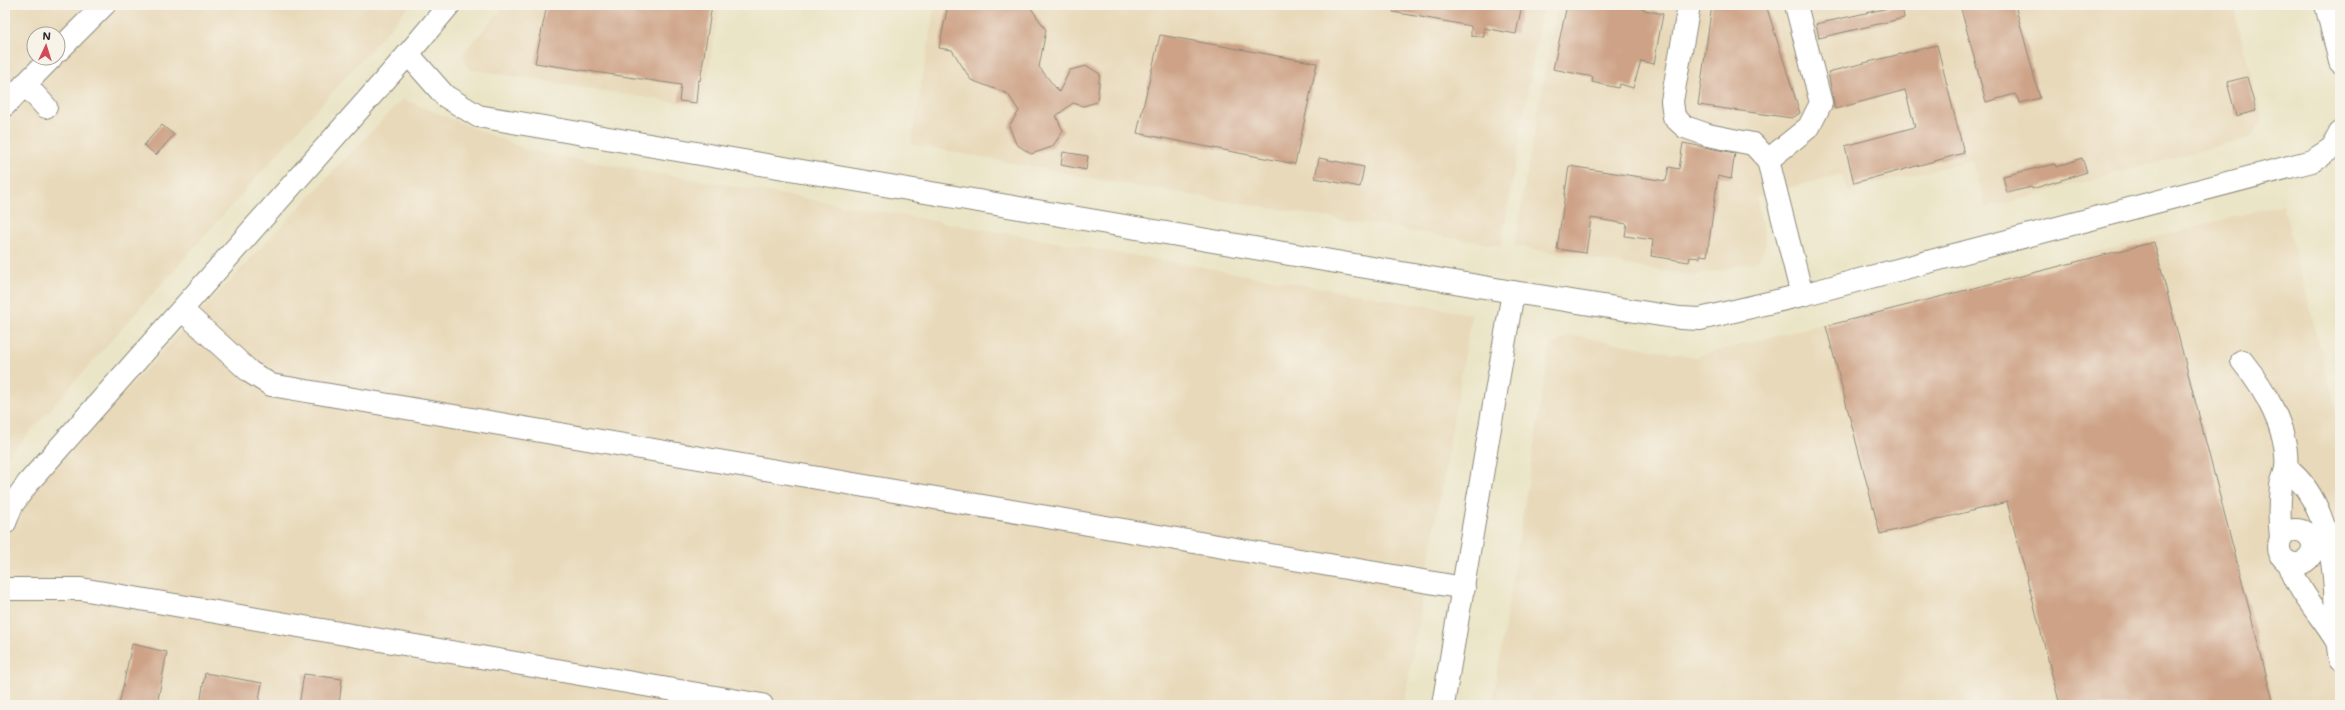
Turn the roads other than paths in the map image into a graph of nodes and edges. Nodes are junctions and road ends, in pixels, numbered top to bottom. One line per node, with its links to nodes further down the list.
1 (104, 5): 6 (street)
2 (449, 5): 7 (street)
3 (1689, 5): 14 (street)
4 (1796, 5): 14 (street)
5 (2326, 5): 8 (street)
6 (66, 43)
7 (408, 54): 15 (street); 17 (street)
8 (2340, 62)
9 (43, 66): 10 (street)
10 (25, 84): 11 (street); 12 (street)
11 (5, 105)
12 (46, 107)
13 (2340, 133): 16 (street)
14 (1768, 160): 16 (street)
15 (1513, 292): 16 (street); 25 (street)
16 (1802, 295)
17 (182, 310): 20 (street); 25 (street)
18 (2242, 360): 19 (street)
19 (2286, 468): 21 (street); 22 (street)
20 (5, 523)
21 (2281, 538): 22 (street); 23 (street)
22 (2327, 542): 23 (street); 26 (street)
23 (2289, 563): 26 (street)
24 (5, 588): 27 (street)
25 (1464, 588): 28 (street)
26 (2338, 649)
27 (762, 705)
28 (1443, 705)

